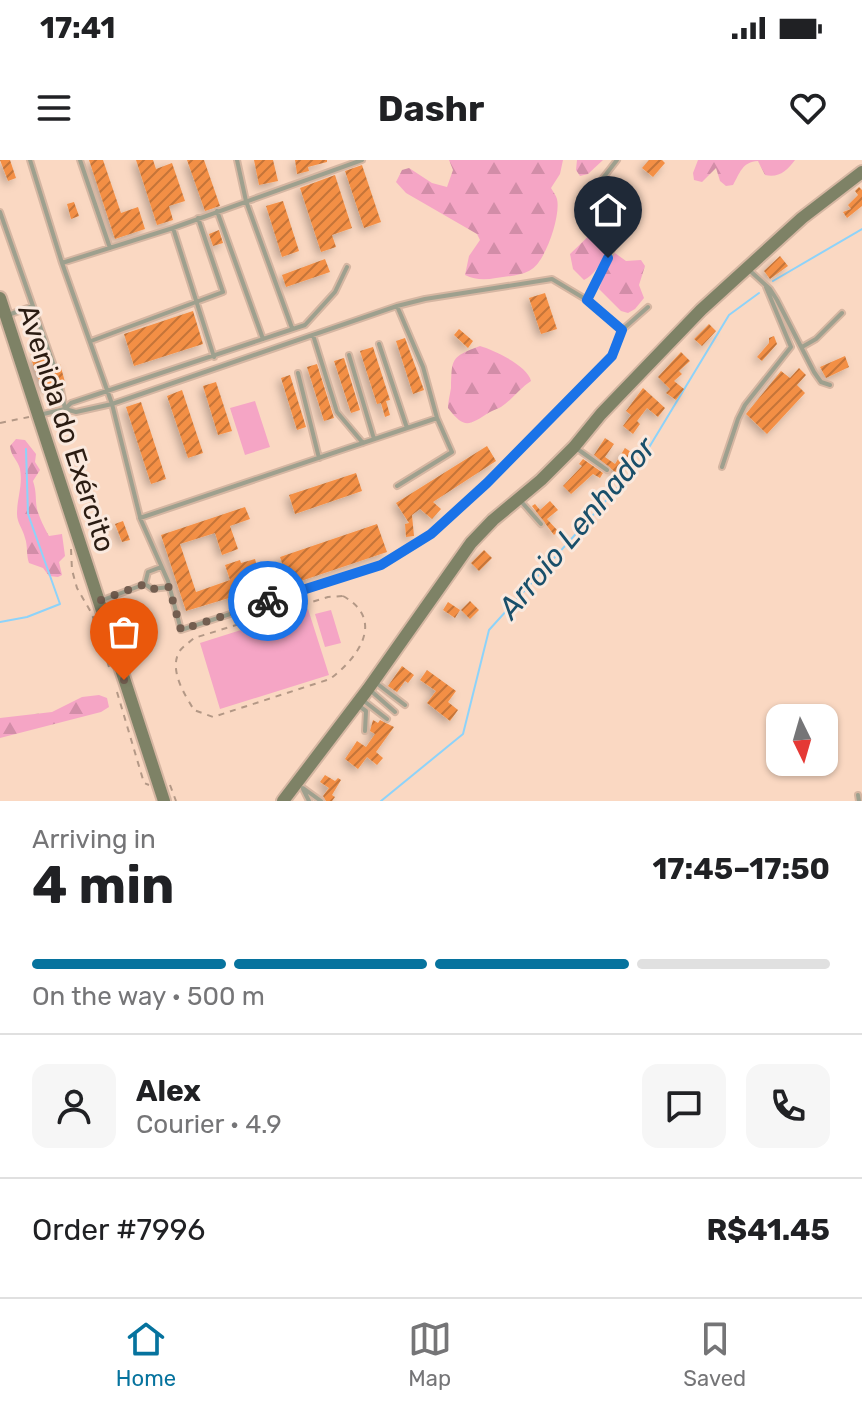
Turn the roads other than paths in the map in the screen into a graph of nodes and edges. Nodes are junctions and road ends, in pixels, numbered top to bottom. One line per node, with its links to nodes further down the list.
1 (30, 160): 13 (lane)
2 (80, 160): 12 (lane)
3 (237, 160): 7 (lane)
4 (362, 160): 7 (lane)
5 (617, 160): 18 (lane)
6 (862, 172): 15 (street)
7 (246, 201): 8 (lane); 25 (lane)
8 (217, 211): 10 (lane); 28 (lane)
9 (0, 212): 20 (lane)
10 (198, 218): 11 (lane); 19 (lane)
11 (173, 228): 12 (lane); 19 (lane)
12 (110, 248): 13 (lane)
13 (62, 263): 29 (lane)
14 (347, 267): 25 (lane)
15 (747, 268): 16 (lane); 46 (street)
16 (766, 287): 31 (lane); 48 (lane)
17 (0, 298): 24 (street, Avenida do Exército)
18 (587, 300): 21 (lane); 26 (lane)
19 (197, 302): 29 (lane); 33 (lane)
20 (33, 306): 24 (lane); 34 (lane)
21 (397, 306): 27 (lane); 42 (lane)
22 (648, 307): 26 (lane)
23 (842, 313): 31 (lane)
24 (6, 316): 41 (street, Avenida do Exército)
25 (292, 328): 28 (lane)
26 (622, 330): 56 (lane)
27 (313, 335): 39 (lane); 45 (lane)
28 (263, 339): 33 (lane)
29 (91, 341): 38 (lane)
30 (379, 344): 43 (lane)
31 (801, 348): 37 (lane)
32 (349, 355): 44 (lane)
33 (214, 357): 38 (lane)
34 (54, 366)
35 (298, 373): 47 (lane)
36 (60, 385): 40 (lane)
37 (830, 385)
38 (108, 391): 39 (lane); 40 (lane)
39 (112, 404): 40 (lane); 52 (lane)
40 (65, 409): 41 (lane)
41 (38, 415): 57 (street, Avenida do Exército)
42 (437, 418): 43 (lane); 50 (lane)
43 (407, 428): 44 (lane)
44 (374, 439): 45 (lane)
45 (363, 443): 47 (lane)
46 (574, 447): 49 (lane); 51 (street)
47 (319, 458): 52 (lane)
48 (722, 467)
49 (607, 470)
50 (397, 486)
51 (518, 499): 53 (lane); 58 (street)
52 (140, 518): 54 (lane)
53 (541, 524)
54 (162, 567): 55 (lane); 56 (lane)
55 (145, 584): 56 (lane); 57 (lane)
56 (169, 587)
57 (98, 601): 64 (street, Avenida do Exército)
58 (364, 693): 59 (lane); 60 (lane); 61 (lane); 62 (lane); 63 (street)
59 (405, 705)
60 (395, 712)
61 (387, 719)
62 (365, 731)
63 (300, 786): 65 (street); 66 (lane); 67 (lane)
64 (164, 801)
65 (283, 801)
66 (309, 801)
67 (321, 801)

